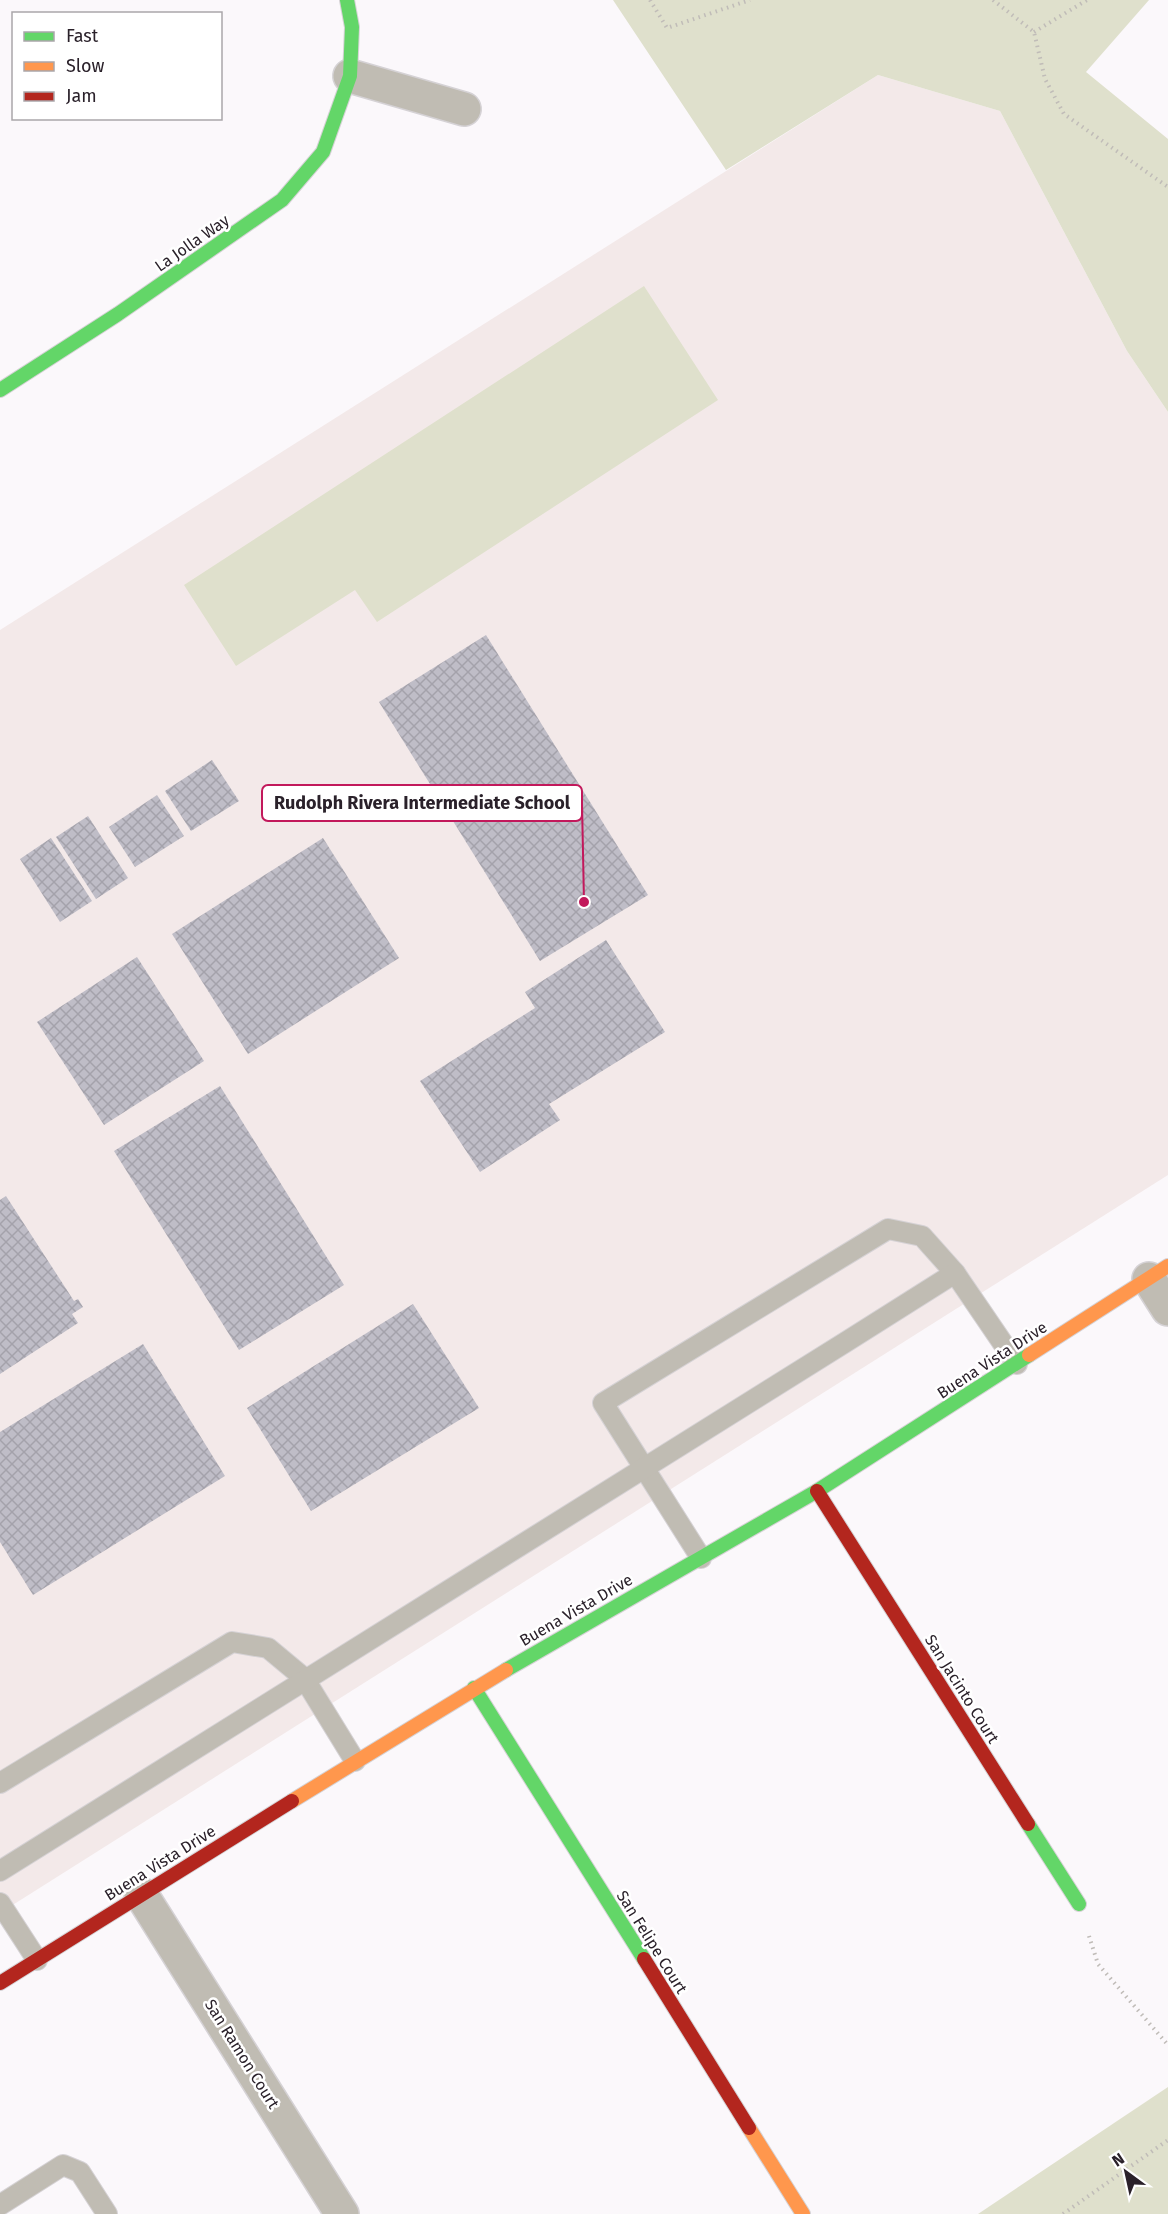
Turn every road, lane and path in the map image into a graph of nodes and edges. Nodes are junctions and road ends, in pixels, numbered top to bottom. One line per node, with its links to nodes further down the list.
1 (347, 0): 7 (street, La Jolla Way)
2 (650, 0): 3 (path)
3 (750, 0)
4 (993, 0): 6 (path)
5 (1087, 0): 6 (path)
6 (1034, 33): 9 (path)
7 (350, 76): 8 (street); 10 (street, La Jolla Way)
8 (464, 109)
9 (1168, 187)
10 (0, 390)
11 (1159, 1272): 13 (street); 14 (street, Buena Vista Drive)
12 (956, 1273): 14 (lane); 15 (lane); 15 (lane)
13 (1168, 1309)
14 (1017, 1364): 16 (street, Buena Vista Drive)
15 (645, 1469): 17 (lane); 18 (lane)
16 (817, 1491): 17 (street, Buena Vista Drive); 25 (street, San Jacinto Court)
17 (701, 1558): 19 (street, Buena Vista Drive)
18 (304, 1678): 20 (lane); 21 (lane); 22 (lane)
19 (474, 1688): 20 (street, Buena Vista Drive); 33 (street, San Felipe Court)
20 (355, 1761): 23 (street, Buena Vista Drive)
21 (0, 1783)
22 (0, 1870)
23 (141, 1894): 26 (street, Buena Vista Drive); 32 (street, San Ramon Court)
24 (0, 1903): 26 (lane)
25 (1079, 1904): 28 (path)
26 (36, 1960): 27 (street, Buena Vista Drive)
27 (0, 1983)
28 (1168, 2045)
29 (1168, 2140): 34 (path)
30 (0, 2205): 31 (lane)
31 (107, 2214)
32 (342, 2214)
33 (803, 2214)
34 (1063, 2214)

